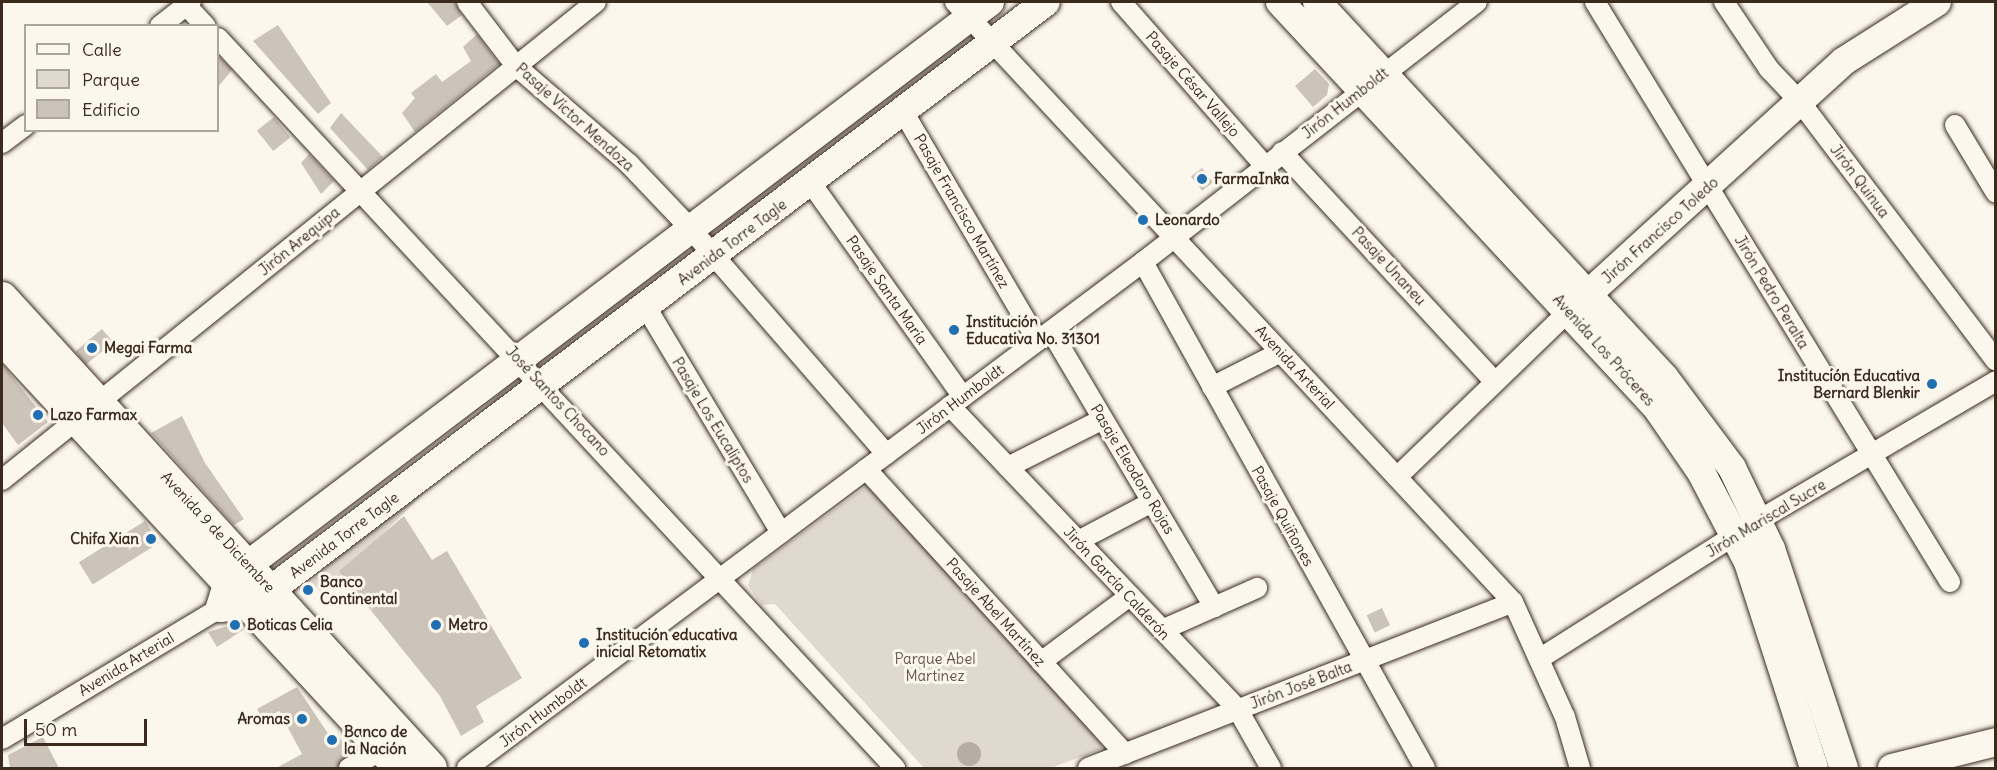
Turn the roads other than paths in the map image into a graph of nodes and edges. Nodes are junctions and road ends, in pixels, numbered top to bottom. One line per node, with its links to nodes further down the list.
1 (467, 2): 17 (street, Pasaje Víctor Mendoza)
2 (596, 2): 17 (street, Jirón Arequipa)
3 (1046, 2): 16 (street, Avenida Torre Tagle)
4 (1121, 2): 25 (street, Pasaje César Vallejo)
5 (1280, 2): 18 (street, Avenida Los Próceres)
6 (1317, 2): 18 (street, Avenida Los Próceres)
7 (1477, 2): 18 (street, Jirón Humboldt)
8 (1595, 2): 27 (street, Jirón Pedro Peralta)
9 (187, 3): 13 (street); 14 (street)
10 (1727, 3): 19 (street, Jirón Quinua)
11 (1924, 5): 19 (street, Jirón Francisco Toledo)
12 (972, 7): 16 (street, Avenida Arterial); 30 (street)
13 (162, 24)
14 (203, 24)
15 (219, 39): 28 (street, José Santos Chocano)
16 (993, 41): 20 (street, Avenida Torre Tagle); 31 (street, Avenida Arterial)
17 (516, 66): 28 (street, Jirón Arequipa); 30 (street, Pasaje Víctor Mendoza)
18 (1373, 81): 24 (street, Jirón Humboldt); 35 (street, Avenida Los Próceres)
19 (1801, 103): 27 (street, Jirón Francisco Toledo); 41 (street, Jirón Quinua)
20 (904, 113): 26 (street, Avenida Torre Tagle); 37 (street, Pasaje Francisco Martínez)
21 (1955, 125): 29 (street)
22 (24, 126): 23 (street)
23 (2, 143)
24 (1282, 152): 25 (street, Jirón Humboldt); 43 (street, Pasaje Unaneu)
25 (1265, 166): 31 (street, Jirón Humboldt)
26 (811, 183): 32 (street, Avenida Torre Tagle); 46 (street, Pasaje Santa María)
27 (1709, 188): 35 (street, Jirón Francisco Toledo); 50 (street, Jirón Pedro Peralta)
28 (362, 191): 40 (street, José Santos Chocano); 47 (street, Jirón Arequipa)
29 (1995, 193)
30 (689, 227): 32 (street); 40 (street)
31 (1174, 237): 33 (street, Jirón Humboldt); 39 (street, Avenida Arterial)
32 (714, 256): 36 (street, Avenida Torre Tagle); 49 (street)
33 (1143, 262): 37 (street, Jirón Humboldt); 45 (street, Pasaje Quiñones)
34 (2, 298): 47 (main road, Avenida 9 de Diciembre)
35 (1578, 303): 43 (street, Jirón Francisco Toledo); 56 (street, Avenida Los Próceres)
36 (646, 307): 44 (street, Avenida Torre Tagle); 57 (street, Pasaje Los Eucaliptos)
37 (1044, 336): 46 (street, Jirón Humboldt); 48 (street, Pasaje Eleodoro Rojas)
38 (2, 338): 47 (main road, Avenida 9 de Diciembre)
39 (1281, 352): 45 (street); 53 (street, Avenida Arterial)
40 (518, 357): 44 (street, José Santos Chocano); 61 (street)
41 (1995, 361)
42 (1995, 381): 50 (street, Jirón Mariscal Sucre)
43 (1495, 382): 53 (street, Jirón Francisco Toledo)
44 (543, 384): 59 (street, José Santos Chocano); 64 (street, Avenida Torre Tagle)
45 (1212, 387): 69 (street, Pasaje Quiñones)
46 (957, 402): 49 (street, Jirón Humboldt); 51 (street, Jirón García Calderón)
47 (88, 412): 54 (street, Jirón Arequipa); 61 (main road, Avenida 9 de Diciembre)
48 (1103, 419): 51 (street); 55 (street, Pasaje Eleodoro Rojas)
49 (886, 454): 52 (street, Jirón Humboldt)
50 (1872, 454): 56 (street, Jirón Mariscal Sucre); 60 (street, Jirón Pedro Peralta)
51 (1008, 467): 58 (street, Jirón García Calderón)
52 (866, 469): 57 (street, Jirón Humboldt); 70 (street, Pasaje Abel Martínez)
53 (1397, 477): 65 (street, Avenida Arterial)
54 (2, 480)
55 (1152, 502): 58 (street); 66 (street, Pasaje Eleodoro Rojas)
56 (1747, 528): 68 (street, Jirón Mariscal Sucre); 85 (street, Avenida Los Próceres); 86 (street, Avenida Los Próceres)
57 (781, 533): 59 (street, Jirón Humboldt)
58 (1078, 541): 63 (street, Jirón García Calderón)
59 (721, 578): 79 (street, Jirón Humboldt); 80 (street, José Santos Chocano)
60 (1950, 582)
61 (232, 584): 64 (main road, Avenida 9 de Diciembre); 72 (street, Avenida Arterial)
62 (1257, 588): 66 (street)
63 (1130, 596): 67 (street, Jirón García Calderón); 70 (street)
64 (262, 597): 75 (main road, Avenida 9 de Diciembre); 78 (main road, Avenida 9 de Diciembre)
65 (1513, 602): 68 (street, Avenida Arterial); 69 (street, Jirón José Balta)
66 (1214, 607): 67 (street)
67 (1162, 630): 71 (street, Jirón García Calderón)
68 (1539, 659): 84 (street, Avenida Arterial)
69 (1363, 661): 71 (street, Jirón José Balta); 83 (street, Pasaje Quiñones)
70 (1041, 662): 74 (street, Pasaje Abel Martínez)
71 (1238, 710): 74 (street, Jirón José Balta); 82 (street, Jirón García Calderón)
72 (2, 739)
73 (1995, 742): 76 (street)
74 (1125, 754): 81 (street, Jirón José Balta)
75 (392, 759): 77 (street)
76 (1947, 762): 87 (street)
77 (349, 768)
78 (431, 768)
79 (467, 768)
80 (895, 768)
81 (1089, 768)
82 (1271, 768)
83 (1425, 768)
84 (1580, 768)
85 (1814, 768)
86 (1844, 768)
87 (1892, 768)

